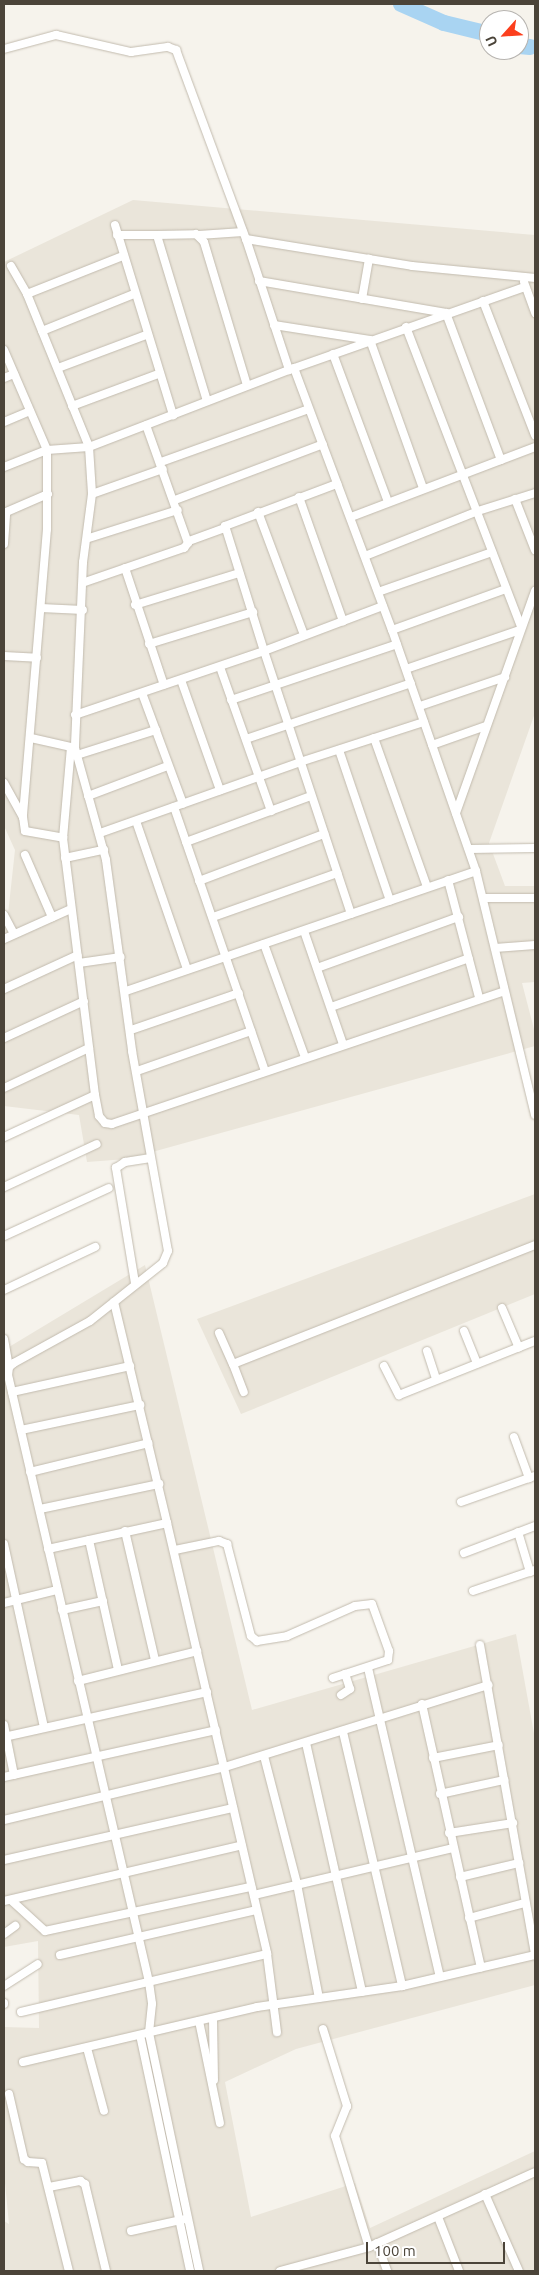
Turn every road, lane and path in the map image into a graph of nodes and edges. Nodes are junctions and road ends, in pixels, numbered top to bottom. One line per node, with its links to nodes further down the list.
1 (4, 49): 6 (street)
2 (115, 224): 3 (street)
3 (117, 235): 4 (street); 7 (street)
4 (157, 235): 5 (street); 33 (street)
5 (199, 235): 6 (street); 32 (street)
6 (244, 235): 8 (street); 12 (street)
7 (123, 256): 14 (street); 15 (street)
8 (369, 259): 10 (street); 16 (street)
9 (12, 266): 14 (street)
10 (523, 277): 11 (street); 13 (street)
11 (535, 278)
12 (259, 281): 16 (street); 20 (street)
13 (525, 287): 17 (street); 19 (street)
14 (27, 294): 22 (street)
15 (134, 294): 22 (street); 23 (street)
16 (362, 299): 18 (street)
17 (482, 301): 18 (street); 40 (street)
18 (446, 313): 21 (street); 45 (street)
19 (535, 313)
20 (274, 325): 24 (street); 28 (street)
21 (406, 327): 24 (street); 48 (street)
22 (42, 330): 27 (street)
23 (146, 335): 27 (street); 30 (street)
24 (370, 340): 26 (street); 50 (street)
25 (4, 350): 29 (street)
26 (333, 354): 28 (street); 57 (street)
27 (58, 368): 34 (street)
28 (291, 369): 32 (street); 35 (street)
29 (14, 374): 31 (street); 36 (street)
30 (158, 374): 34 (street); 37 (street)
31 (4, 378)
32 (247, 385): 33 (street)
33 (208, 401): 37 (street)
34 (72, 406): 43 (street)
35 (309, 409): 41 (street); 46 (street)
36 (30, 411): 38 (street); 44 (street)
37 (173, 415): 39 (street)
38 (4, 422)
39 (146, 425): 43 (street); 46 (street)
40 (535, 435)
41 (323, 444): 49 (street); 56 (street)
42 (535, 447): 45 (street)
43 (89, 448): 44 (street); 53 (street)
44 (47, 450): 47 (street); 52 (street)
45 (501, 460): 48 (street)
46 (162, 465): 53 (street); 56 (street)
47 (4, 467)
48 (463, 474): 50 (street); 59 (street)
49 (337, 484): 54 (street); 62 (street)
50 (423, 488): 57 (street)
51 (535, 493): 55 (street)
52 (48, 494): 60 (street); 78 (street)
53 (92, 494): 64 (street)
54 (299, 497): 61 (street); 81 (street)
55 (515, 499): 59 (street); 67 (street)
56 (174, 500): 58 (street)
57 (388, 502): 62 (street)
58 (178, 510): 64 (street); 65 (street)
59 (478, 511): 68 (street); 69 (street)
60 (5, 512): 66 (street)
61 (258, 512): 63 (street); 84 (street)
62 (350, 517): 69 (street)
63 (225, 528): 65 (street); 71 (street)
64 (89, 538): 72 (street)
65 (189, 541): 70 (street)
66 (4, 544)
67 (535, 550)
68 (492, 552): 73 (street); 75 (street)
69 (365, 556): 75 (street)
70 (125, 568): 72 (street); 76 (street)
71 (239, 573): 76 (street); 80 (street)
72 (85, 582): 79 (street)
73 (506, 588): 82 (street); 83 (street)
74 (535, 590): 82 (street)
75 (378, 592): 77 (street)
76 (135, 605): 85 (street)
77 (383, 606): 81 (street); 83 (street)
78 (41, 608): 79 (street); 89 (street)
79 (83, 610): 100 (street)
80 (253, 612): 85 (street); 87 (street)
81 (343, 621): 84 (street)
82 (521, 628): 91 (street); 92 (street)
83 (392, 630): 86 (street)
84 (304, 635): 87 (street)
85 (149, 644): 96 (street)
86 (397, 644): 91 (street); 95 (street)
87 (264, 651): 90 (street); 95 (street)
88 (4, 656): 89 (street)
89 (37, 658): 105 (street)
90 (220, 666): 93 (street); 98 (street)
91 (406, 669): 94 (street)
92 (505, 677): 99 (street); 103 (street)
93 (181, 680): 96 (street); 115 (street)
94 (411, 683): 99 (street); 102 (street)
95 (274, 684): 98 (street); 102 (street)
96 (164, 686): 97 (street)
97 (142, 693): 100 (street); 104 (street)
98 (232, 700): 107 (street)
99 (420, 706): 101 (street)
100 (75, 715): 109 (street)
101 (424, 722): 106 (street); 108 (street)
102 (288, 724): 107 (street); 111 (street)
103 (486, 726): 108 (street); 121 (street)
104 (156, 730): 109 (street); 112 (street)
105 (31, 738): 109 (street); 122 (street)
106 (374, 738): 110 (street); 137 (street)
107 (246, 739): 113 (street)
108 (432, 744): 121 (street)
109 (75, 750): 116 (street); 126 (street)
110 (338, 750): 111 (street); 140 (street)
111 (300, 762): 113 (street); 117 (street)
112 (168, 766): 116 (street); 118 (street)
113 (260, 776): 115 (street); 120 (street)
114 (4, 783): 122 (street)
115 (220, 790): 118 (street)
116 (88, 796): 124 (street)
117 (311, 796): 120 (street); 125 (street)
118 (183, 804): 119 (street)
119 (174, 807): 123 (street); 127 (street)
120 (271, 811): 127 (street)
121 (456, 813): 129 (street)
122 (22, 818): 126 (street)
123 (136, 821): 124 (street); 158 (street)
124 (100, 834): 130 (street)
125 (324, 834): 134 (street); 136 (street)
126 (63, 838): 132 (street)
127 (186, 842): 136 (street)
128 (535, 848): 129 (street)
129 (469, 849): 133 (street)
130 (104, 850): 132 (street); 154 (street)
131 (25, 855): 144 (street)
132 (65, 858): 141 (street)
133 (476, 871): 135 (street); 138 (street)
134 (337, 873): 142 (street); 145 (street)
135 (448, 880): 137 (street); 146 (street)
136 (200, 881): 145 (street)
137 (427, 887): 140 (street)
138 (485, 898): 139 (street); 152 (street)
139 (535, 898)
140 (390, 901): 142 (street)
141 (71, 910): 144 (street); 156 (street)
142 (351, 914): 147 (street)
143 (4, 915): 148 (street)
144 (52, 917): 148 (street)
145 (213, 917): 153 (street)
146 (459, 917): 155 (street); 157 (street)
147 (304, 931): 150 (street); 157 (street)
148 (14, 934): 149 (street)
149 (4, 939)
150 (264, 944): 153 (street); 171 (street)
151 (535, 945): 152 (street)
152 (495, 948): 160 (street)
153 (226, 957): 158 (street); 162 (street)
154 (121, 958): 156 (street); 161 (street)
155 (469, 958): 163 (street); 165 (street)
156 (79, 959): 159 (street); 164 (street)
157 (317, 968): 165 (street)
158 (187, 969): 161 (street)
159 (4, 989)
160 (504, 990): 163 (street); 177 (street)
161 (126, 991): 166 (street)
162 (238, 993): 166 (street); 167 (street)
163 (479, 997): 169 (street)
164 (84, 1001): 168 (street); 170 (street)
165 (331, 1007): 169 (street)
166 (131, 1030): 172 (street)
167 (251, 1031): 172 (street); 173 (street)
168 (4, 1038)
169 (343, 1044): 171 (street)
170 (89, 1048): 174 (street); 175 (street)
171 (305, 1057): 173 (street)
172 (137, 1071): 176 (street)
173 (266, 1071): 176 (street)
174 (4, 1088)
175 (95, 1095): 176 (street); 178 (street)
176 (146, 1112): 180 (street)
177 (535, 1114)
178 (4, 1137)
179 (97, 1144): 181 (street)
180 (151, 1158): 186 (street); 186 (street)
181 (4, 1187)
182 (109, 1188): 183 (street)
183 (4, 1236)
184 (535, 1245): 197 (street)
185 (96, 1247): 187 (street)
186 (134, 1283): 188 (street)
187 (4, 1290)
188 (114, 1302): 198 (street); 200 (street)
189 (502, 1308): 194 (street)
190 (464, 1331): 196 (street)
191 (219, 1332): 197 (street)
192 (4, 1339): 200 (street)
193 (535, 1341): 194 (street)
194 (518, 1348): 196 (street)
195 (427, 1351): 201 (street)
196 (477, 1363): 201 (street)
197 (233, 1364): 203 (street)
198 (130, 1366): 202 (street); 206 (street)
199 (384, 1366): 201 (street)
200 (9, 1367): 202 (street)
201 (436, 1380)
202 (12, 1392): 204 (street)
203 (244, 1392)
204 (13, 1401): 205 (street); 207 (street)
205 (4, 1403)
206 (140, 1405): 207 (street); 209 (street)
207 (21, 1430): 210 (street)
208 (514, 1437): 211 (street)
209 (149, 1443): 210 (street); 212 (street)
210 (30, 1472): 214 (street)
211 (532, 1477): 213 (street)
212 (159, 1484): 214 (street); 215 (street)
213 (461, 1502)
214 (40, 1510): 221 (street)
215 (167, 1523): 217 (street); 222 (street)
216 (535, 1526): 218 (street)
217 (125, 1531): 219 (street); 233 (street)
218 (518, 1532): 223 (street); 224 (street)
219 (89, 1540): 221 (street); 228 (street)
220 (4, 1544): 227 (street)
221 (48, 1549): 225 (street)
222 (175, 1550): 232 (street); 234 (street)
223 (464, 1553)
224 (533, 1571): 226 (street)
225 (58, 1590): 227 (street); 230 (street)
226 (473, 1591)
227 (17, 1600): 229 (street); 246 (street)
228 (103, 1601): 230 (street); 235 (street)
229 (4, 1603)
230 (62, 1610): 238 (street)
231 (480, 1645): 239 (street)
232 (197, 1651): 233 (street); 240 (street)
233 (155, 1660): 235 (street)
234 (368, 1668): 236 (street); 243 (street)
235 (118, 1670): 238 (street)
236 (345, 1674): 237 (street); 241 (street)
237 (332, 1678)
238 (78, 1680): 244 (street)
239 (489, 1685): 242 (street); 251 (street)
240 (207, 1692): 244 (street); 247 (street)
241 (341, 1695)
242 (422, 1704): 243 (street); 253 (street)
243 (382, 1718): 248 (street); 268 (street)
244 (86, 1720): 246 (street); 254 (street)
245 (4, 1725): 249 (street)
246 (44, 1726): 249 (street)
247 (216, 1730): 254 (street); 255 (street)
248 (343, 1732): 250 (street); 271 (street)
249 (5, 1736): 256 (street)
250 (306, 1743): 252 (street); 273 (street)
251 (499, 1745): 253 (street); 258 (street)
252 (264, 1756): 255 (street); 275 (street)
253 (432, 1758): 259 (street)
254 (95, 1759): 256 (street); 260 (street)
255 (225, 1767): 260 (street); 261 (street)
256 (14, 1775): 257 (street)
257 (4, 1778)
258 (504, 1780): 259 (street); 263 (street)
259 (440, 1794): 264 (street)
260 (106, 1797): 262 (street); 265 (street)
261 (233, 1808): 265 (street); 266 (street)
262 (4, 1820)
263 (513, 1823): 264 (street); 270 (street)
264 (449, 1833): 267 (street)
265 (115, 1835): 269 (street); 272 (street)
266 (242, 1845): 272 (street); 276 (street)
267 (453, 1848): 268 (street); 274 (street)
268 (414, 1856): 271 (street); 290 (street)
269 (4, 1860)
270 (519, 1863): 274 (street); 278 (street)
271 (374, 1865): 273 (street); 293 (street)
272 (125, 1875): 277 (street); 280 (street)
273 (336, 1876): 275 (street); 294 (street)
274 (460, 1877): 281 (street)
275 (297, 1884): 276 (street); 295 (street)
276 (252, 1891): 279 (street); 280 (street)
277 (8, 1901): 280 (street)
278 (525, 1903): 281 (street); 287 (street)
279 (256, 1910): 284 (street); 285 (street)
280 (133, 1914): 284 (street)
281 (469, 1918): 289 (street)
282 (15, 1926): 283 (street)
283 (4, 1934)
284 (139, 1940): 286 (street); 291 (street)
285 (267, 1954): 291 (street); 296 (street)
286 (60, 1955)
287 (535, 1955): 289 (street)
288 (38, 1964): 292 (street)
289 (481, 1967): 290 (street)
290 (440, 1977): 293 (street)
291 (149, 1982): 297 (street); 302 (street)
292 (4, 1986)
293 (402, 1986): 294 (street)
294 (362, 1992): 295 (street)
295 (319, 1998): 296 (street)
296 (274, 2003): 298 (street); 301 (street)
297 (21, 2012)
298 (214, 2018): 299 (street); 306 (street)
299 (199, 2021): 302 (street); 306 (street)
300 (323, 2028): 322 (street)
301 (277, 2032)
302 (149, 2033): 303 (street); 310 (street)
303 (140, 2035): 304 (street); 311 (street)
304 (87, 2048): 305 (street); 308 (street)
305 (22, 2062)
306 (214, 2085): 309 (street)
307 (9, 2094): 315 (street)
308 (104, 2111)
309 (220, 2123)
310 (176, 2148): 311 (street); 313 (street)
311 (166, 2152): 314 (street)
312 (535, 2172): 316 (street)
313 (181, 2177): 314 (street); 318 (street)
314 (172, 2180): 319 (street)
315 (50, 2187): 323 (street); 324 (street)
316 (485, 2194): 317 (street); 330 (street)
317 (438, 2217): 321 (street); 329 (street)
318 (190, 2218): 319 (street); 326 (street)
319 (181, 2220): 320 (street); 325 (street)
320 (131, 2231)
321 (377, 2243): 322 (street); 328 (street)
322 (369, 2247): 327 (street)
323 (69, 2271)
324 (106, 2271)
325 (190, 2271)
326 (200, 2271)
327 (280, 2271)
328 (387, 2271)
329 (459, 2271)
330 (519, 2271)

